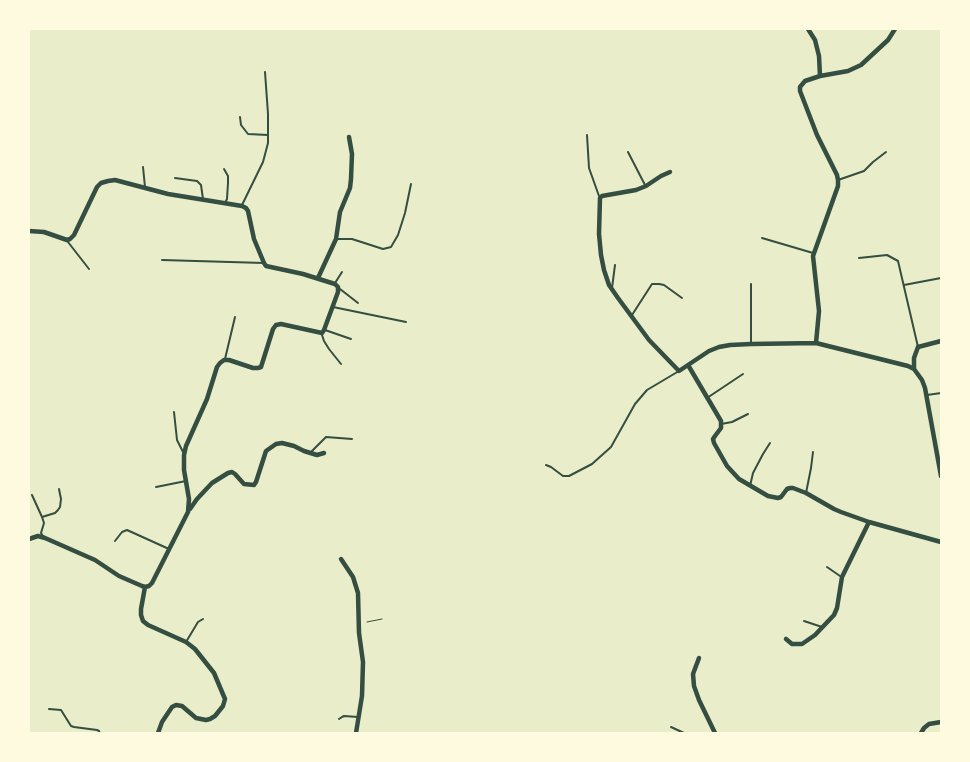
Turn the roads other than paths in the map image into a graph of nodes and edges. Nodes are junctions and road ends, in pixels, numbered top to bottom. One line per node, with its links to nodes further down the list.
1 (808, 29): 4 (street)
2 (895, 29): 4 (street)
3 (265, 72): 6 (lane)
4 (820, 76): 15 (street)
5 (240, 117): 6 (lane)
6 (268, 135): 22 (lane)
7 (587, 135): 19 (lane)
8 (349, 137): 25 (street)
9 (628, 152): 17 (lane)
10 (886, 152): 15 (lane)
11 (143, 167): 18 (lane)
12 (224, 169): 21 (lane)
13 (670, 172): 17 (street)
14 (175, 178): 20 (lane)
15 (838, 180): 27 (street)
16 (411, 184): 25 (lane)
17 (646, 186): 19 (street)
18 (145, 188): 20 (street); 26 (street)
19 (600, 198): 39 (street)
20 (203, 200): 21 (street)
21 (225, 203): 22 (street)
22 (242, 206): 30 (street)
23 (29, 231): 26 (street)
24 (762, 238): 27 (lane)
25 (336, 239): 34 (street)
26 (67, 240): 32 (lane)
27 (814, 254): 49 (street)
28 (859, 258): 37 (lane)
29 (162, 260): 30 (lane)
30 (264, 263): 34 (street)
31 (615, 265): 39 (lane)
32 (89, 269)
33 (342, 272): 38 (lane)
34 (318, 278): 38 (street)
35 (941, 278): 37 (lane)
36 (752, 284): 50 (lane)
37 (904, 285): 51 (lane)
38 (336, 286): 41 (lane); 42 (street)
39 (612, 289): 43 (street)
40 (682, 298): 43 (lane)
41 (358, 303)
42 (333, 306): 45 (lane); 46 (street)
43 (631, 316): 56 (street)
44 (235, 317): 52 (lane)
45 (406, 322)
46 (323, 332): 47 (lane); 52 (street); 53 (lane)
47 (351, 340)
48 (941, 341): 51 (street)
49 (816, 343): 50 (street); 55 (street)
50 (751, 344): 54 (street)
51 (918, 347): 55 (street)
52 (224, 360): 71 (street)
53 (340, 364)
54 (688, 365): 56 (street); 60 (street)
55 (914, 369): 59 (street)
56 (679, 371): 72 (lane)
57 (744, 374): 60 (lane)
58 (941, 392): 59 (lane)
59 (927, 395): 66 (street)
60 (707, 398): 63 (street)
61 (174, 412): 71 (lane)
62 (748, 414): 63 (lane)
63 (722, 424): 75 (street)
64 (941, 436): 66 (street)
65 (352, 439): 69 (lane)
66 (935, 439): 73 (street)
67 (770, 444): 75 (lane)
68 (813, 452): 78 (lane)
69 (310, 453): 70 (street); 80 (street)
70 (324, 453)
71 (184, 455): 74 (street)
72 (546, 465)
73 (941, 476)
74 (186, 481): 76 (lane); 80 (street)
75 (750, 486): 78 (street)
76 (156, 487)
77 (59, 489): 81 (lane)
78 (806, 493): 82 (street)
79 (32, 495): 81 (lane)
80 (188, 512): 87 (street)
81 (42, 517): 83 (lane)
82 (869, 522): 85 (street); 90 (street)
83 (45, 538): 84 (street); 91 (street)
84 (29, 539)
85 (940, 540)
86 (115, 541): 87 (lane)
87 (169, 549): 91 (street)
88 (341, 559): 99 (street)
89 (827, 567): 90 (lane)
90 (842, 577): 94 (street)
91 (145, 587): 96 (street)
92 (203, 619): 96 (lane)
93 (804, 620): 94 (lane)
94 (822, 627): 95 (street)
95 (786, 639)
96 (186, 642): 104 (street)
97 (699, 658): 107 (street)
98 (49, 710): 103 (lane)
99 (358, 718): 100 (lane); 105 (street)
100 (340, 719)
101 (941, 722): 108 (street)
102 (671, 727): 106 (lane)
103 (100, 733)
104 (158, 733)
105 (356, 733)
106 (684, 733)
107 (715, 733)
108 (921, 733)

